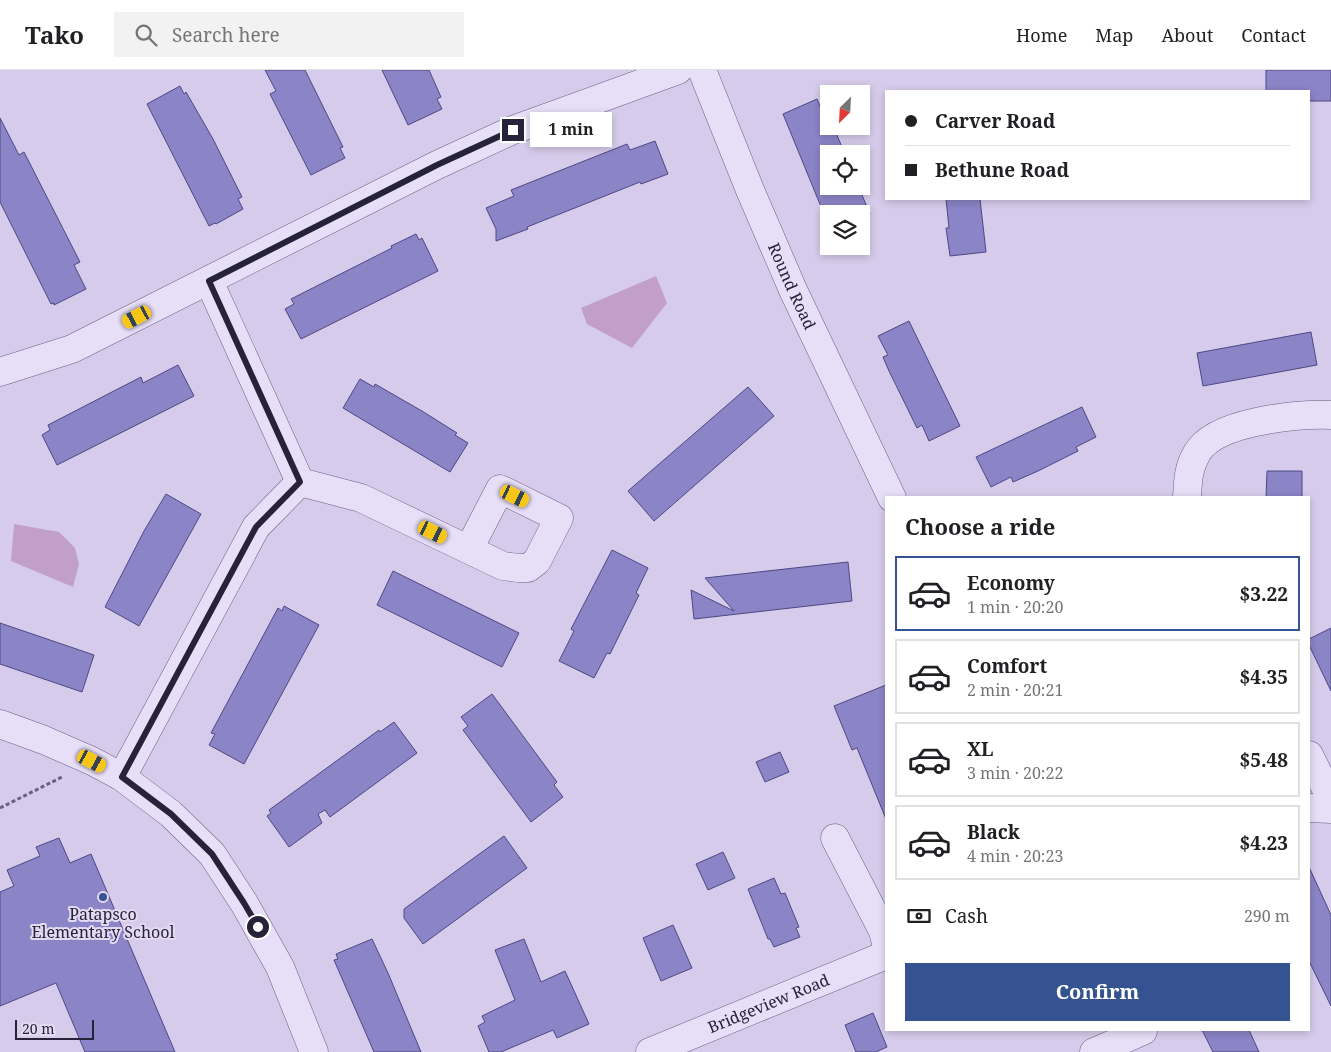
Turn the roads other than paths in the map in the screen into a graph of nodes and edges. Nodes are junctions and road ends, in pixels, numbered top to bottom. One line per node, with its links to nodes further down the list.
1 (678, 70): 3 (street)
2 (702, 70): 8 (street, Round Road)
3 (209, 281): 4 (street); 6 (street)
4 (0, 372)
5 (1331, 415): 7 (street)
6 (300, 482): 9 (street); 12 (street)
7 (1188, 485)
8 (891, 496)
9 (469, 550)
10 (0, 724): 12 (street)
11 (1310, 756): 13 (street)
12 (122, 777): 20 (street)
13 (1331, 799)
14 (1310, 808): 15 (street)
15 (1331, 809)
16 (835, 838): 17 (street)
17 (885, 940)
18 (885, 955): 21 (street, Bridgeview Road)
19 (1146, 1038): 22 (street)
20 (314, 1052)
21 (650, 1052)
22 (1094, 1052)

